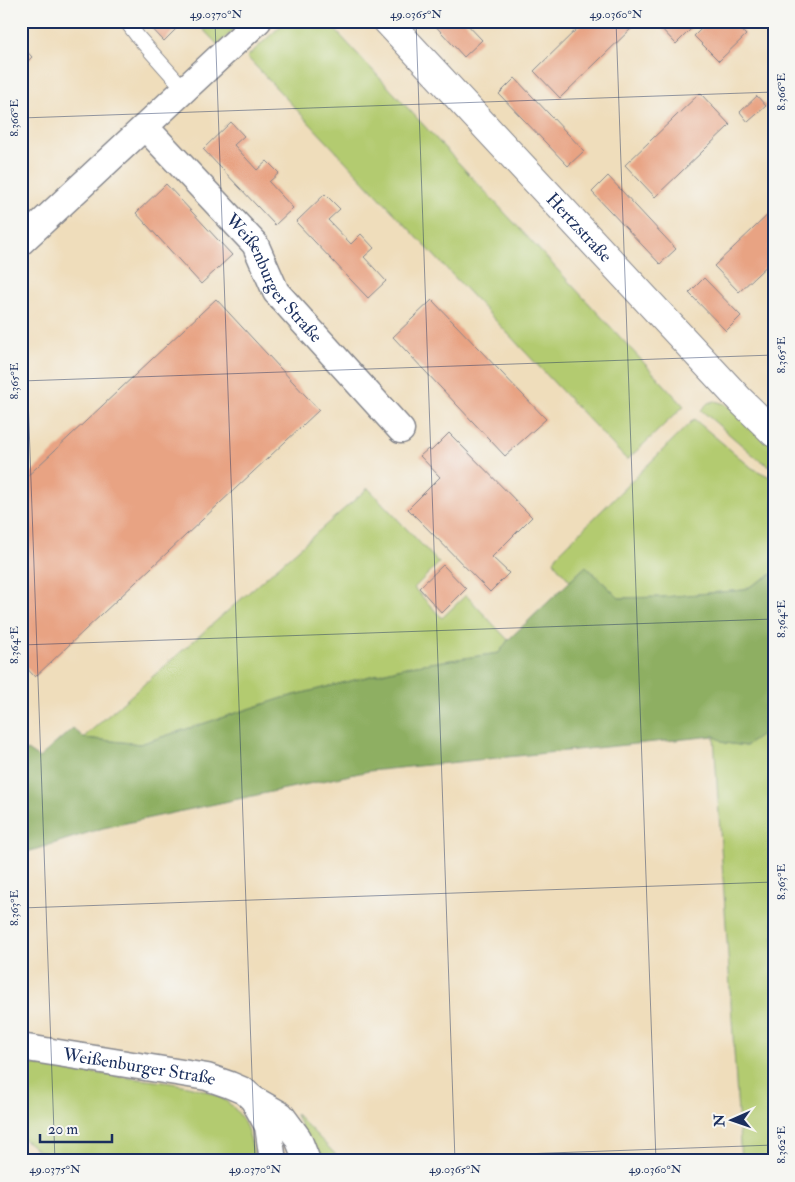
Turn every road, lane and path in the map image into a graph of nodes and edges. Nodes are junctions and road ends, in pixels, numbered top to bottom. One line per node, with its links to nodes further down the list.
1 (126, 21): 4 (lane)
2 (258, 21): 4 (street)
3 (388, 21): 8 (main road, Hertzstraße)
4 (185, 90): 5 (street)
5 (145, 127): 6 (street); 7 (street, Weißenburger Straße)
6 (21, 242)
7 (401, 430)
8 (774, 433)
9 (21, 1047): 10 (street, Weißenburger Straße)
10 (253, 1099): 11 (street, Weißenburger Straße); 12 (street, Weißenburger Straße)
11 (272, 1161)
12 (307, 1161)

